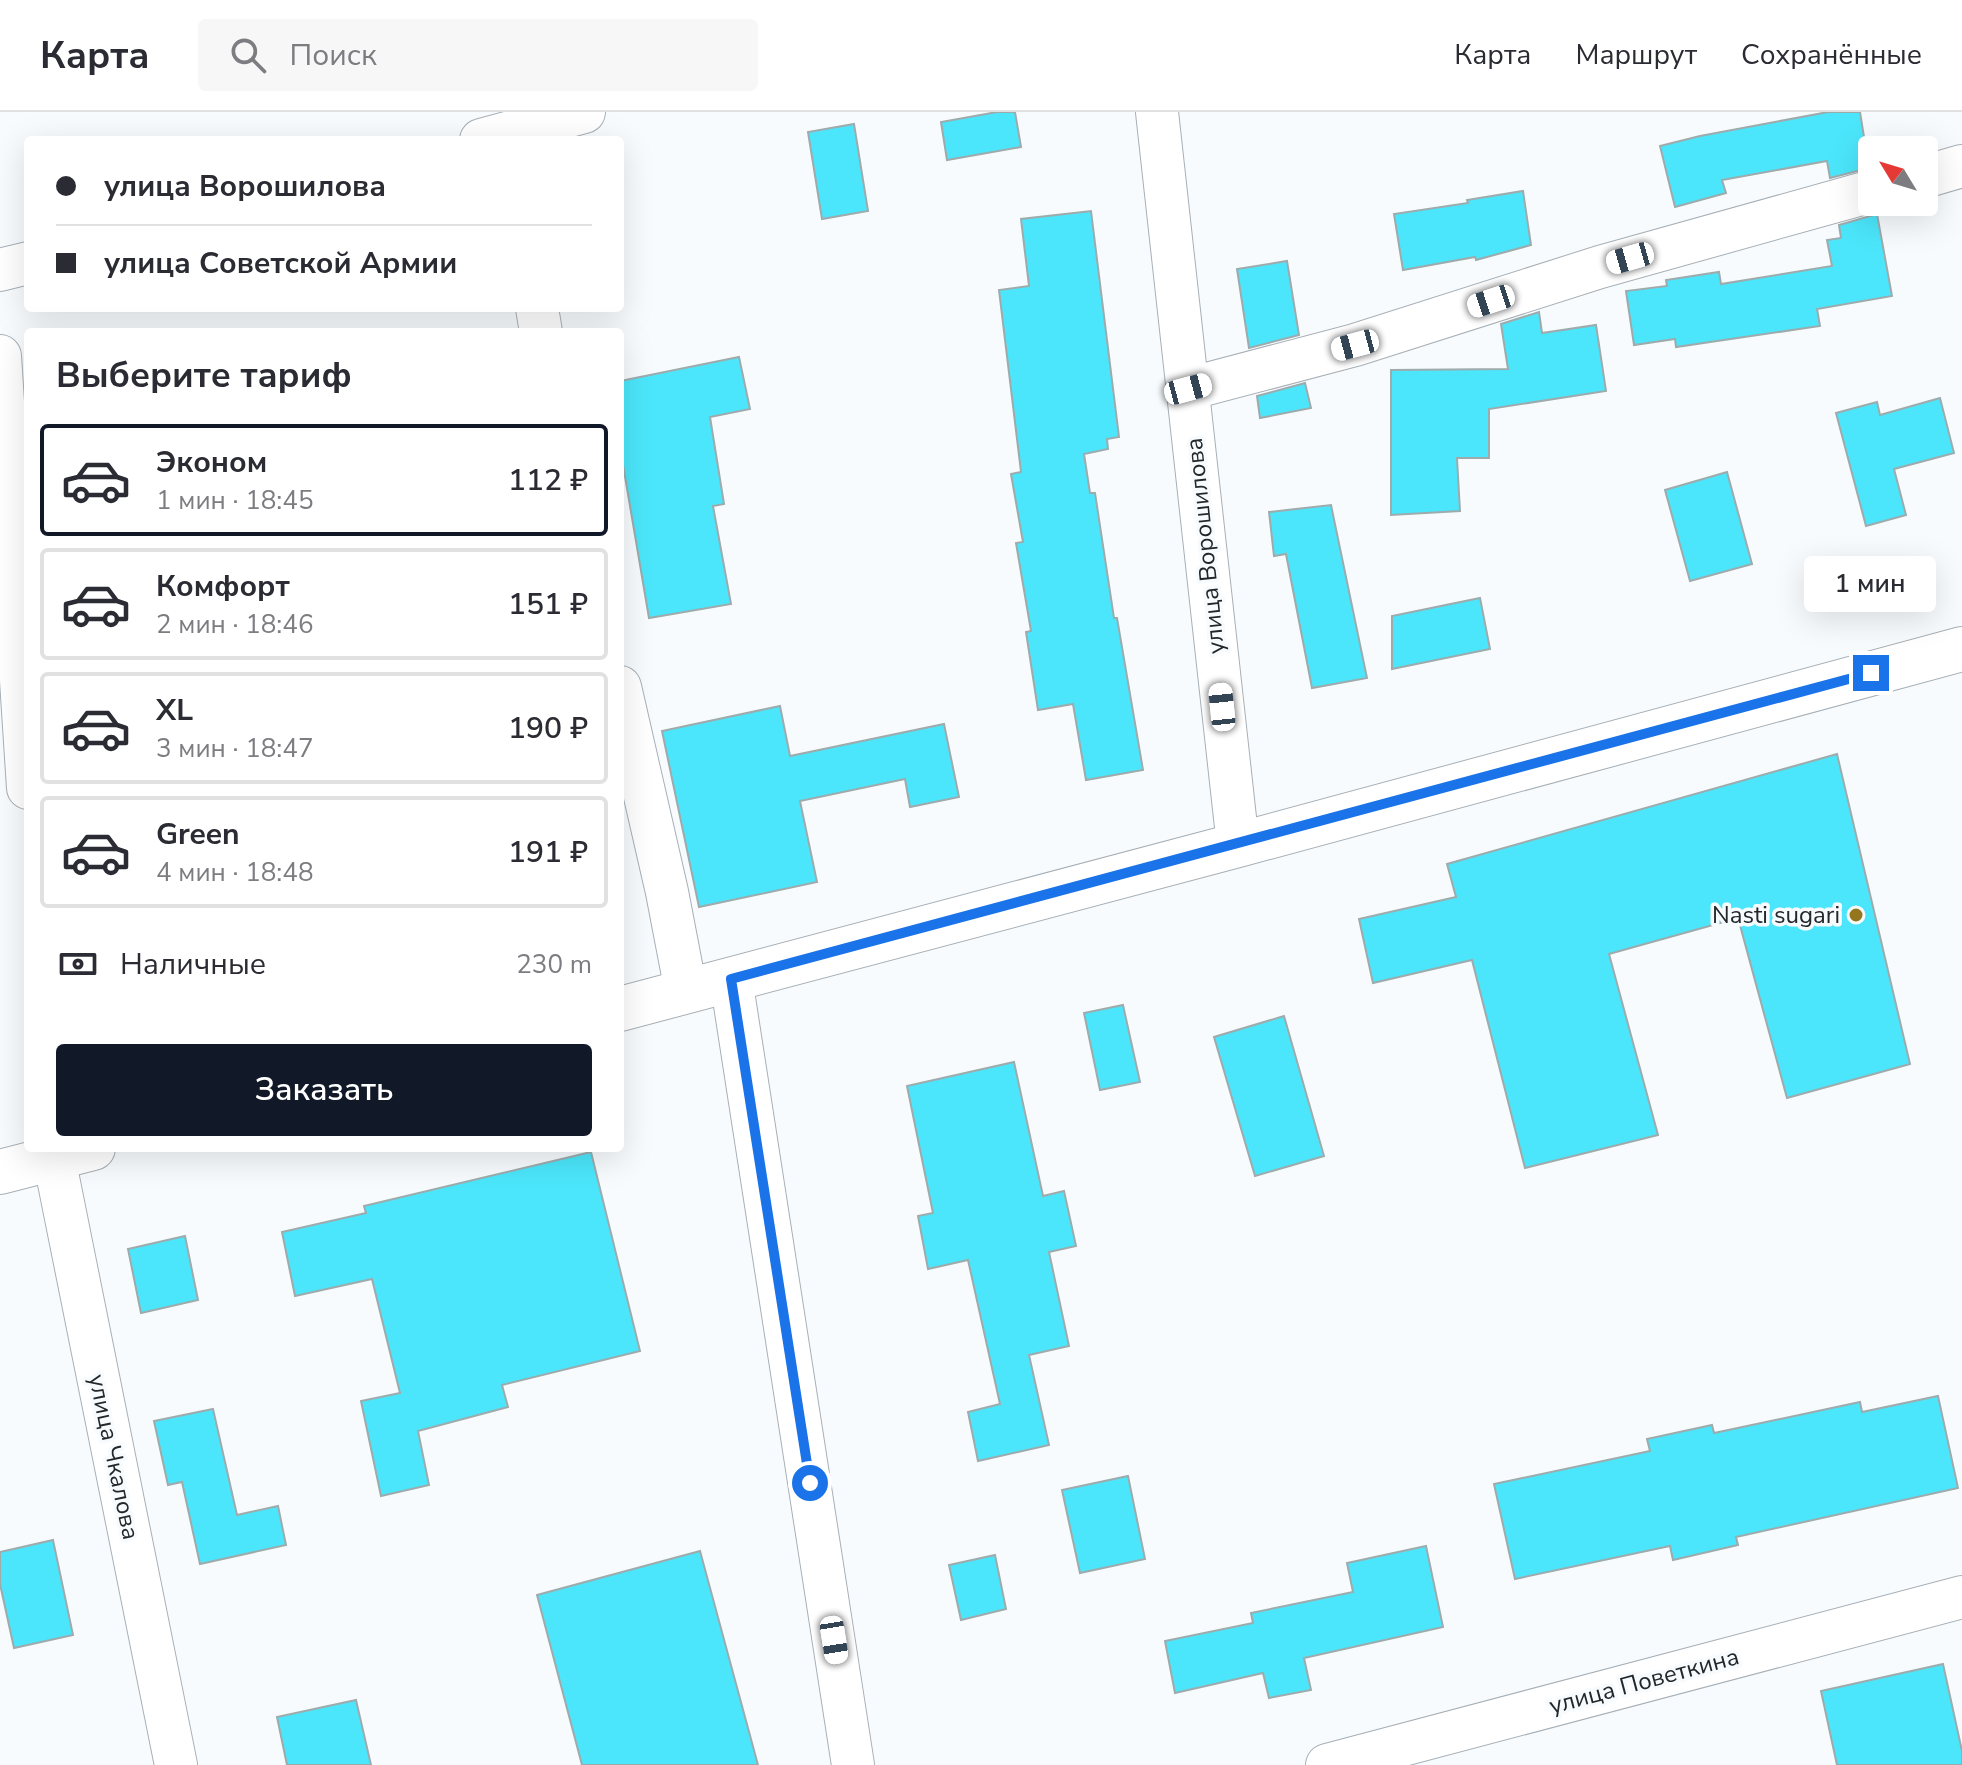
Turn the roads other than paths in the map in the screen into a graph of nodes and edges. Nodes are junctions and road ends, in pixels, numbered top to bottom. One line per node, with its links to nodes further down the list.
1 (584, 112): 3 (street)
2 (1157, 112): 10 (street, улица Ворошилова)
3 (504, 136)
4 (1962, 166): 5 (street)
5 (1938, 173)
6 (1858, 195): 10 (street)
7 (24, 264): 8 (street)
8 (0, 270)
9 (0, 356): 13 (street)
10 (1188, 389): 15 (street, улица Ворошилова)
11 (1962, 649): 15 (main road)
12 (624, 704): 17 (street)
13 (12, 746): 14 (street)
14 (24, 778)
15 (1238, 845): 16 (main road)
16 (731, 979): 17 (main road); 24 (street)
17 (686, 991): 18 (main road)
18 (624, 1008)
19 (63, 1152): 21 (main road)
20 (66, 1152): 23 (street, улица Чкалова)
21 (0, 1172)
22 (1962, 1597): 25 (street, улица Поветкина)
23 (176, 1765)
24 (853, 1765)
25 (1327, 1765)

